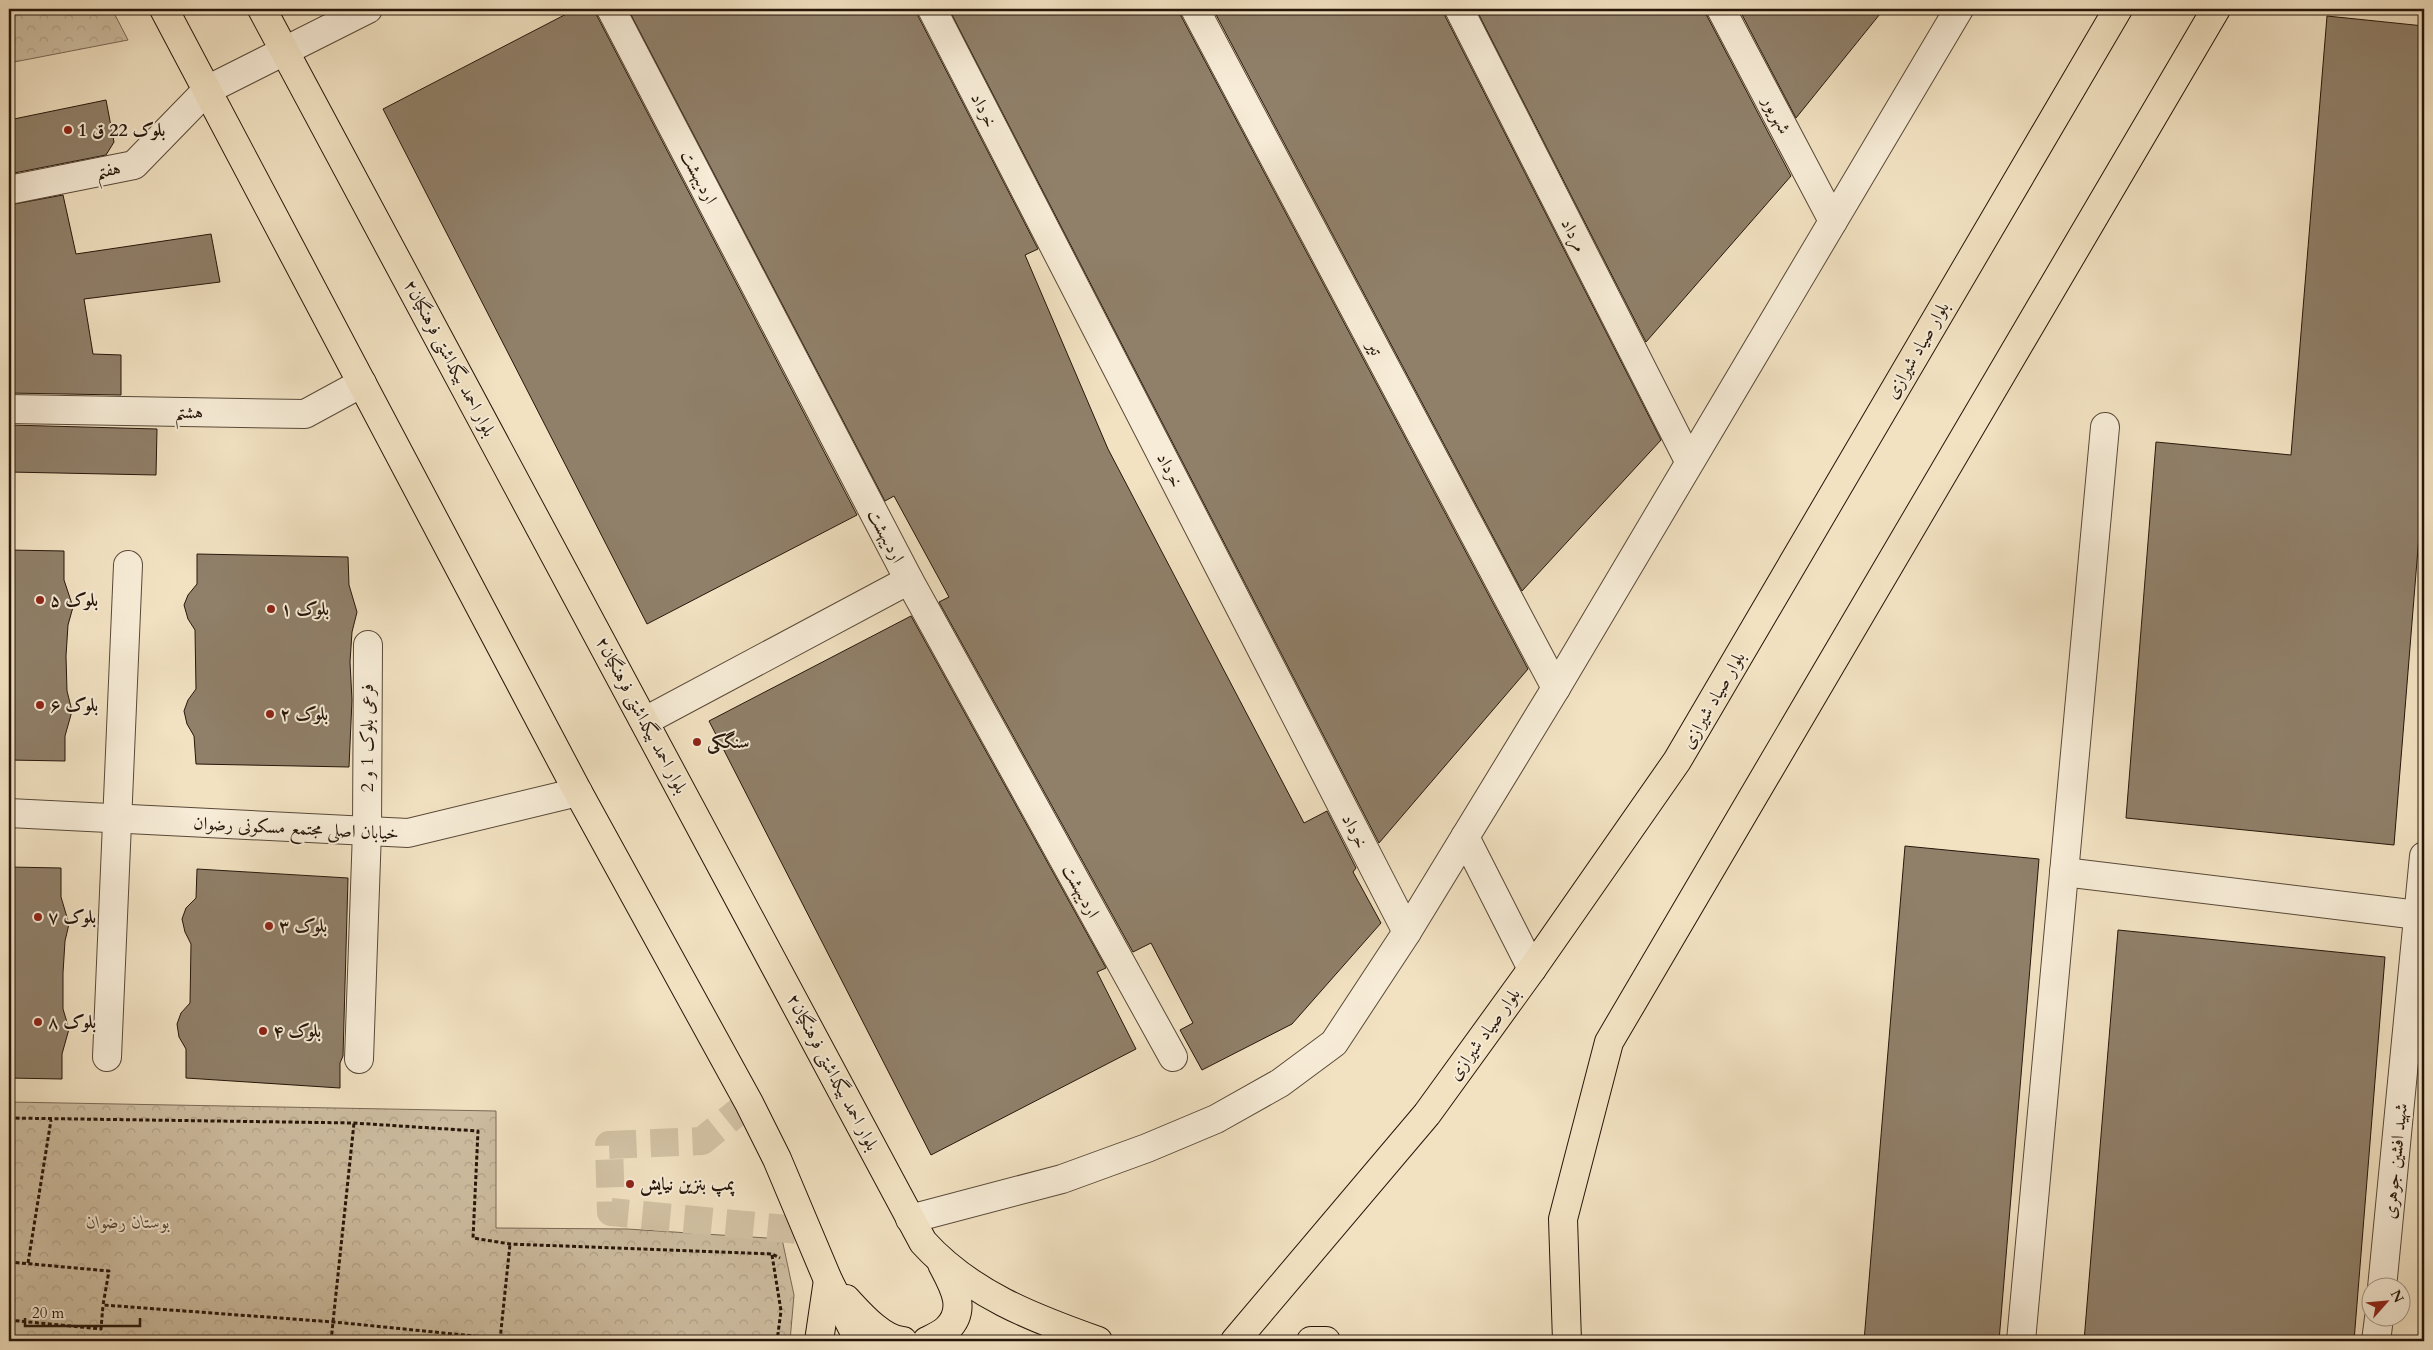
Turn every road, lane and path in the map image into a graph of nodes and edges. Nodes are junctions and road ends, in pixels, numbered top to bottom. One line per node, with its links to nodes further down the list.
1 (164, 9): 13 (main road)
2 (262, 9): 12 (main road, بلوار احمد بیگداشتی فرهنگیان۲)
3 (368, 9): 12 (street, هفتم)
4 (611, 9): 21 (street, اردیبهشت)
5 (932, 9): 33 (street, خرداد)
6 (1195, 9): 23 (street, تیر)
7 (1459, 9): 19 (street, مرداد)
8 (1721, 9): 15 (street, شهریور)
9 (1960, 9): 15 (street)
10 (2118, 9): 34 (main road, بلوار صیاد شیرازی)
11 (2216, 9): 66 (main road)
12 (284, 50): 13 (street, هفتم); 24 (main road, بلوار احمد بیگداشتی فرهنگیان۲)
13 (207, 90): 14 (street, هفتم); 16 (main road)
14 (9, 190)
15 (1833, 221): 19 (street)
16 (362, 383): 17 (street, هشتم); 25 (main road)
17 (9, 409)
18 (2105, 427): 31 (street)
19 (1689, 461): 23 (street)
20 (128, 565): 27 (street)
21 (909, 580): 24 (street); 36 (street, اردیبهشت)
22 (368, 645): 28 (street, فرعی بلوک 1 و 2)
23 (1556, 688): 29 (street)
24 (645, 721): 42 (main road, بلوار احمد بیگداشتی فرهنگیان۲)
25 (578, 792): 28 (street, خیابان اصلی مجتمع مسکونی رضوان); 49 (main road)
26 (9, 813): 27 (street, خیابان اصلی مجتمع مسکونی رضوان)
27 (118, 818): 28 (street, خیابان اصلی مجتمع مسکونی رضوان); 35 (street)
28 (367, 831): 37 (street, فرعی بلوک 1 و 2)
29 (1465, 837): 33 (street); 34 (street)
30 (2424, 856): 32 (street, شهید افشین جوهری)
31 (2064, 872): 32 (street); 67 (street)
32 (2418, 915): 38 (street, شهید افشین جوهری)
33 (1407, 932): 42 (street)
34 (1532, 968): 63 (main road, بلوار صیاد شیرازی)
35 (107, 1057)
36 (1173, 1057)
37 (359, 1059)
38 (2413, 1090): 48 (street, شهید افشین جوهری)
39 (9, 1118): 40 (path)
40 (51, 1120): 41 (path); 47 (path)
41 (354, 1123): 43 (path); 52 (path)
42 (910, 1218): 46 (main road, بلوار احمد بیگداشتی فرهنگیان۲)
43 (510, 1244): 44 (path); 54 (path)
44 (772, 1254): 49 (path); 57 (path)
45 (9, 1262): 47 (path)
46 (941, 1262): 61 (main road); 62 (main road, بلوار احمد بیگداشتی فرهنگیان۲)
47 (28, 1263): 50 (path)
48 (2384, 1278)
49 (828, 1280): 58 (main road); 59 (main road); 60 (main road)
50 (103, 1305): 51 (path); 52 (path)
51 (9, 1320)
52 (334, 1322): 54 (path); 55 (path)
53 (2378, 1328): 68 (street)
54 (500, 1340): 56 (path)
55 (331, 1341)
56 (524, 1341)
57 (777, 1341)
58 (819, 1341)
59 (859, 1341)
60 (903, 1341)
61 (926, 1341)
62 (1098, 1341)
63 (1235, 1341)
64 (1311, 1341): 65 (main road)
65 (1326, 1341)
66 (1567, 1341)
67 (2021, 1341)
68 (2376, 1341)

